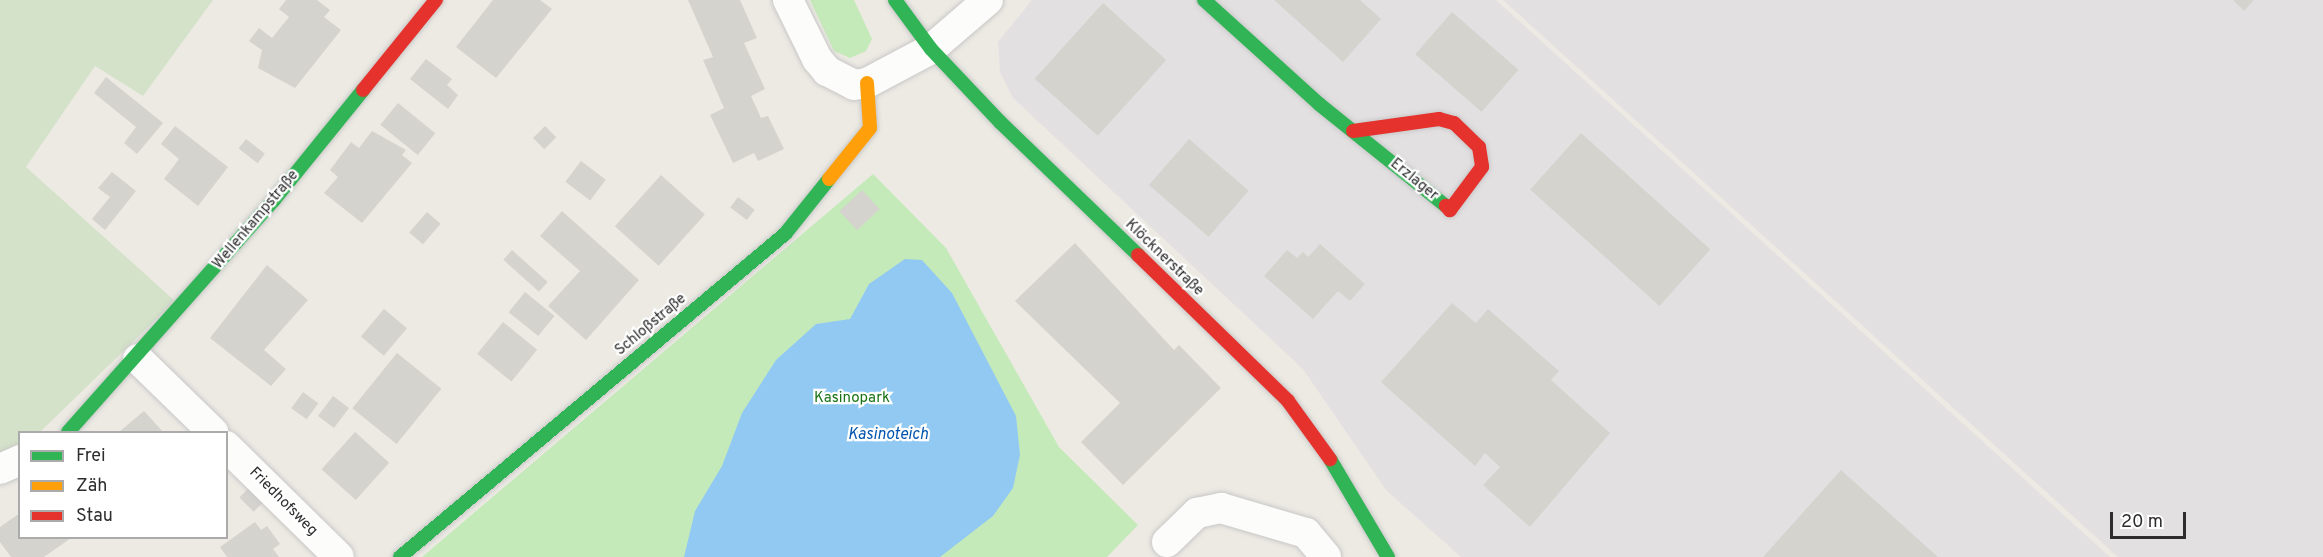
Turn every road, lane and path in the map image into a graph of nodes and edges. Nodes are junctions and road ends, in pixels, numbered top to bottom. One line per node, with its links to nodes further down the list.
1 (436, 0): 9 (street, Wellenkampstraße)
2 (788, 0): 7 (street)
3 (895, 0): 6 (street, Klöcknerstraße)
4 (988, 0): 6 (street)
5 (1204, 0): 8 (street, Erzlager)
6 (931, 49): 7 (street); 19 (street, Klöcknerstraße)
7 (867, 83): 17 (street, Schloßstraße)
8 (1353, 131): 8 (street, Erzlager)
9 (138, 358): 10 (street, Wellenkampstraße); 11 (street)
10 (69, 431)
11 (212, 431)
12 (228, 448): 16 (street, Friedhofsweg)
13 (18, 461): 14 (street)
14 (0, 469)
15 (1167, 542): 18 (street)
16 (339, 557)
17 (400, 557)
18 (1326, 557)
19 (1388, 557)

